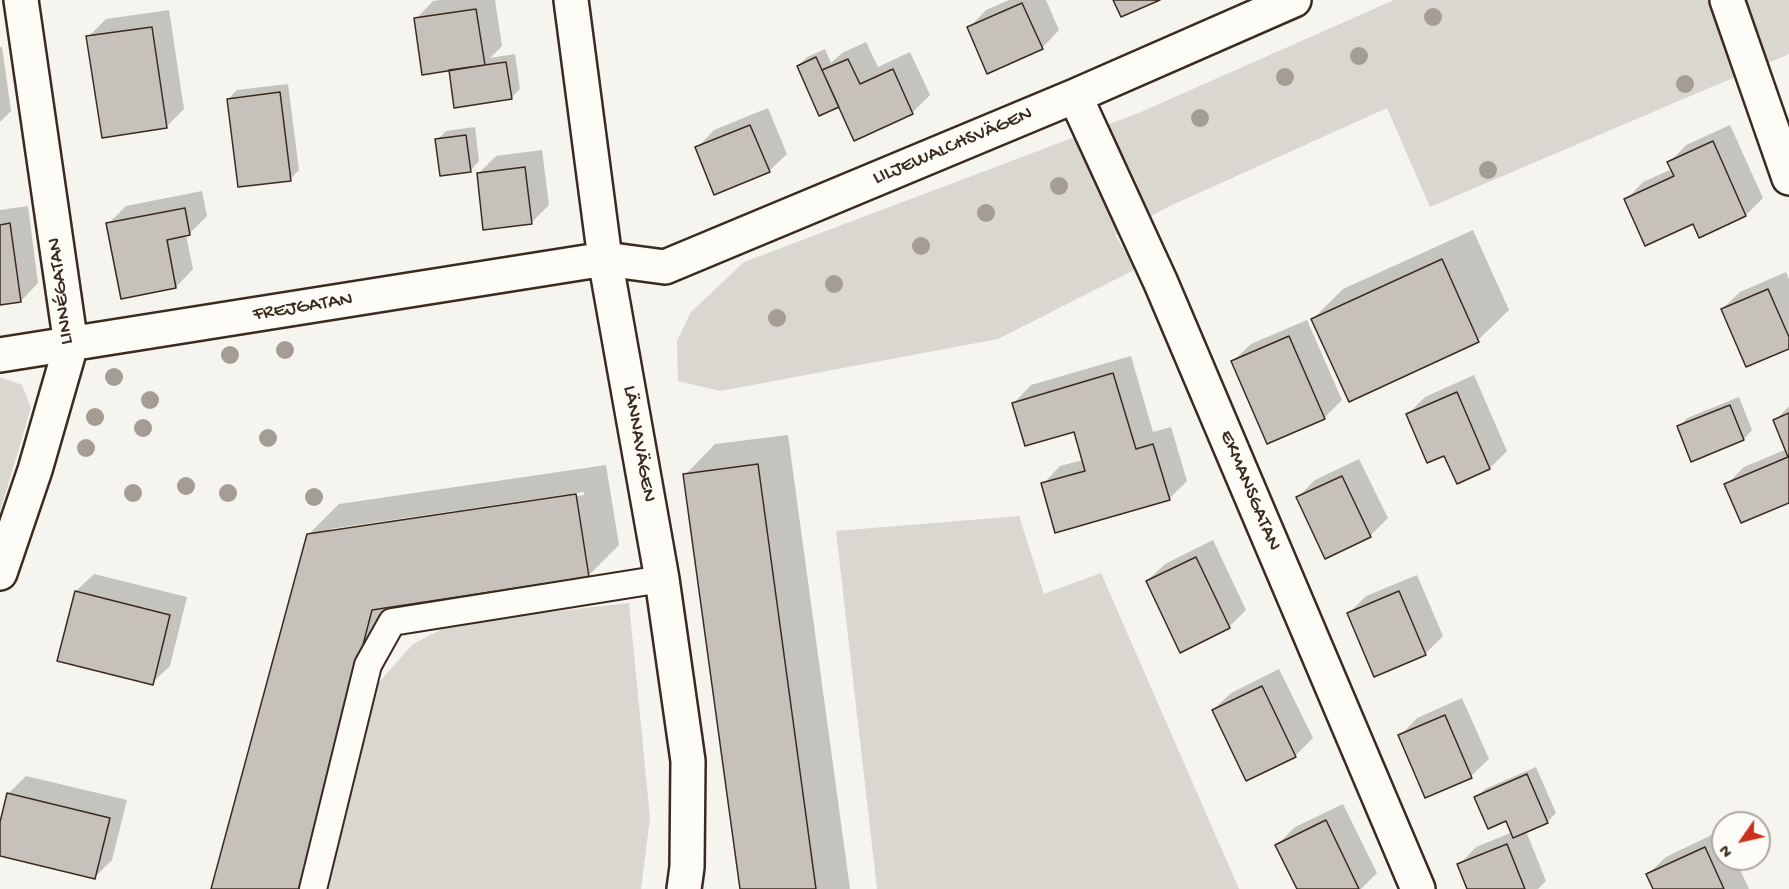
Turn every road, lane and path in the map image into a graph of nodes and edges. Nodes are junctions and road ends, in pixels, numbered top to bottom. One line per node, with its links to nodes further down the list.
1 (21, 0): 8 (street, LINNÉGATAN)
2 (572, 0): 7 (street, LÄNNAVÄGEN)
3 (1294, 0): 5 (street, LILJEWALCHSVÄGEN)
4 (1727, 0): 6 (street)
5 (1075, 96): 7 (street, LILJEWALCHSVÄGEN); 14 (street, EKMANSGATAN)
6 (1789, 178)
7 (605, 259): 8 (street, FREJGATAN); 11 (street, LÄNNAVÄGEN)
8 (72, 345): 9 (street, FREJGATAN); 10 (street, LINNÉGATAN)
9 (0, 355)
10 (0, 573)
11 (662, 579): 12 (lane); 13 (street, LÄNNAVÄGEN)
12 (313, 889)
13 (684, 889)
14 (1418, 889)

